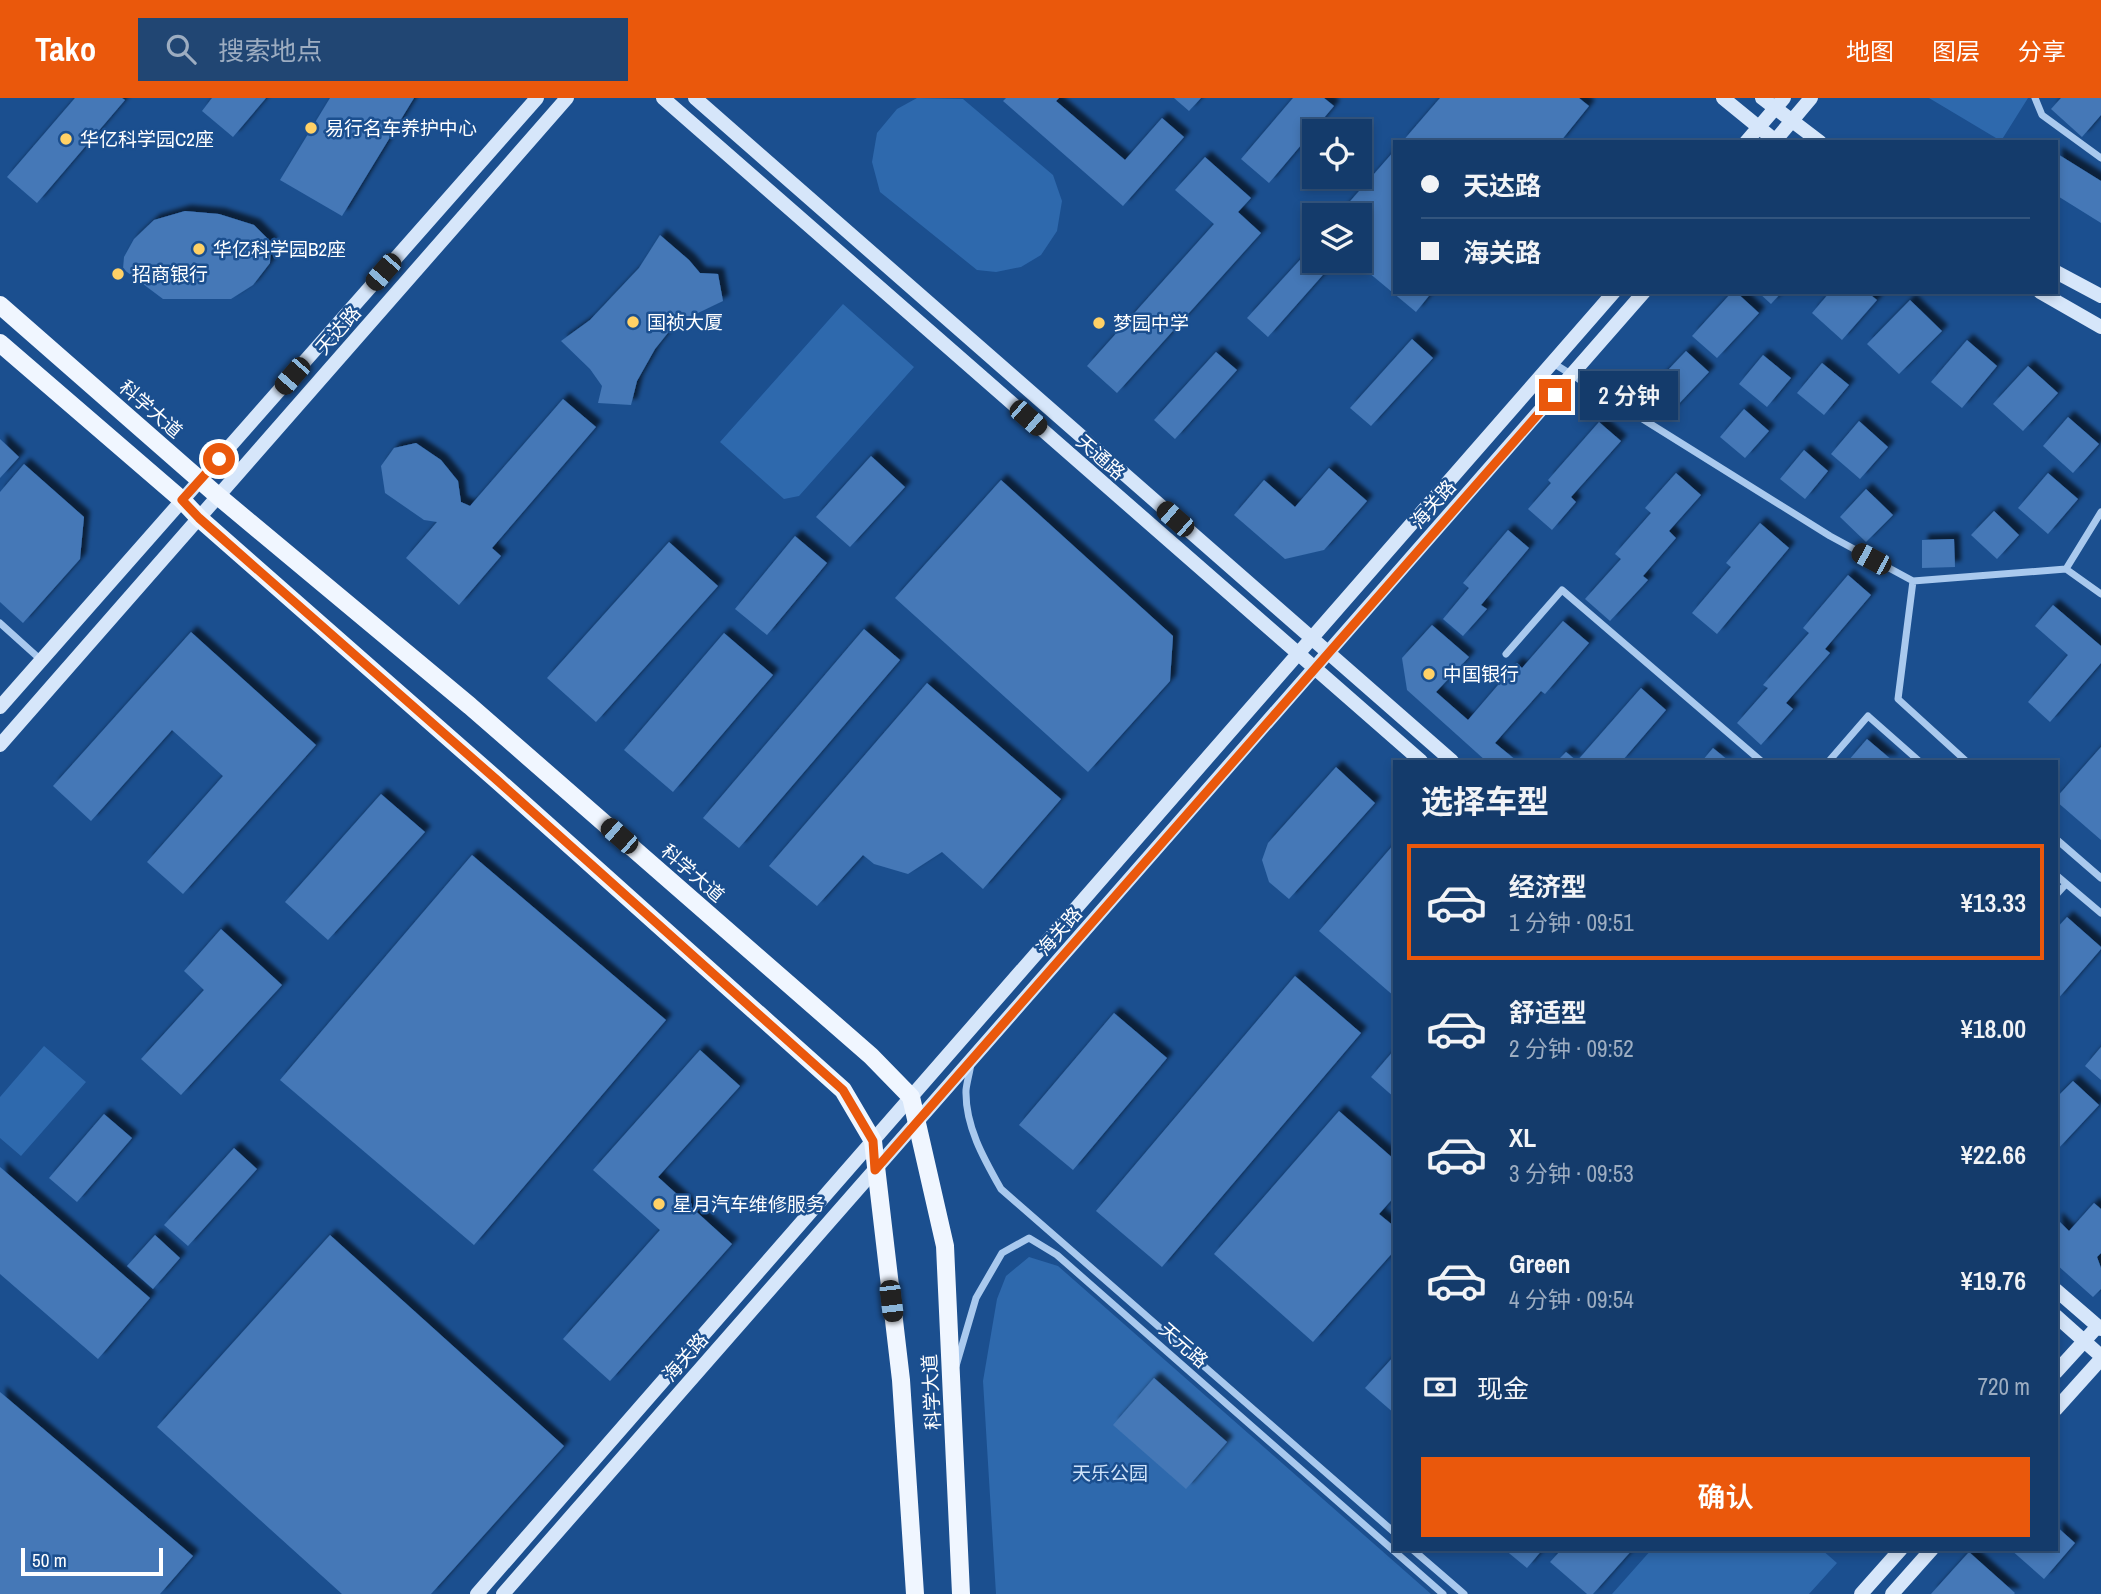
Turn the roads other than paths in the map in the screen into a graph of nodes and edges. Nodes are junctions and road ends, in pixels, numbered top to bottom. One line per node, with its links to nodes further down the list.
1 (537, 98): 27 (street, 天达路)
2 (567, 98): 28 (street, 天达路)
3 (663, 98): 39 (street, 天通路)
4 (695, 98): 36 (street, 天通路)
5 (1723, 98): 11 (street)
6 (1762, 98): 9 (street)
7 (1811, 98): 10 (street)
8 (2035, 98): 16 (street)
9 (1780, 103): 10 (street); 11 (street)
10 (1791, 121): 14 (street); 15 (street)
11 (1759, 127): 12 (street); 13 (street)
12 (1748, 140)
13 (1774, 140)
14 (1776, 140)
15 (1817, 140)
16 (2101, 158)
17 (2058, 273): 21 (street)
18 (1612, 294): 25 (street, 海关路)
19 (1642, 294): 26 (street, 海关路)
20 (2043, 294): 23 (street)
21 (2101, 296)
22 (0, 305): 27 (main road, 科学大道)
23 (2101, 327)
24 (0, 343): 29 (main road, 科学大道)
25 (1553, 363): 26 (street); 36 (street, 海关路)
26 (1572, 375): 33 (street); 37 (street, 海关路)
27 (201, 479): 28 (main road, 科学大道); 29 (street, 天达路)
28 (218, 496): 31 (street, 天达路); 57 (main road, 科学大道)
29 (182, 500): 31 (main road, 科学大道); 40 (street, 天达路)
30 (2101, 512): 32 (street)
31 (199, 518): 43 (street, 天达路); 59 (main road, 科学大道)
32 (2066, 569): 33 (street); 34 (street)
33 (1913, 581): 49 (street)
34 (2101, 594)
35 (0, 623): 40 (street)
36 (1312, 638): 37 (street, 天通路); 39 (street, 海关路)
37 (1328, 653): 41 (street, 海关路); 45 (street, 天通路)
38 (1506, 654): 46 (street)
39 (1297, 655): 41 (street, 天通路); 57 (street, 海关路)
40 (41, 660): 42 (street, 天达路)
41 (1314, 668): 44 (street, 天通路); 56 (street, 海关路)
42 (0, 707)
43 (0, 745)
44 (1420, 760)
45 (1451, 760)
46 (1760, 760)
47 (1830, 760): 48 (street)
48 (1918, 760)
49 (1965, 760)
50 (2058, 841): 52 (street)
51 (2058, 877): 53 (street)
52 (2101, 878)
53 (2066, 884): 54 (street); 55 (street)
54 (2058, 893)
55 (2101, 913)
56 (972, 1059): 58 (street, 海关路); 69 (street, 天元路)
57 (911, 1097): 58 (main road, 科学大道); 59 (street, 海关路)
58 (916, 1123): 60 (street, 海关路); 67 (main road, 科学大道)
59 (873, 1141): 60 (main road, 科学大道); 75 (street, 海关路)
60 (875, 1170): 76 (street, 海关路); 77 (main road, 科学大道)
61 (2058, 1292): 63 (street)
62 (2058, 1319): 64 (street)
63 (2099, 1327): 64 (street)
64 (2084, 1340): 65 (street); 66 (street)
65 (2101, 1357): 68 (street)
66 (2058, 1370)
67 (951, 1384): 70 (street, 天元路); 78 (main road, 科学大道)
68 (2058, 1407)
69 (1393, 1531)
70 (1393, 1550)
71 (1394, 1551): 79 (street, 天元路)
72 (1414, 1551): 80 (street)
73 (1899, 1551): 81 (street)
74 (1930, 1551): 82 (street)
75 (477, 1594)
76 (503, 1594)
77 (915, 1594)
78 (961, 1594)
79 (1443, 1594)
80 (1464, 1594)
81 (1861, 1594)
82 (1892, 1594)

